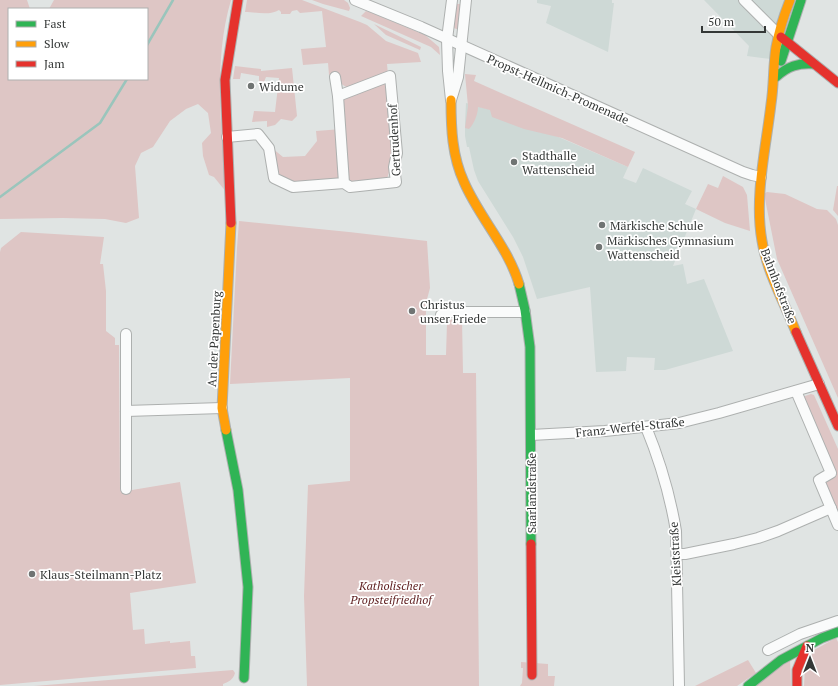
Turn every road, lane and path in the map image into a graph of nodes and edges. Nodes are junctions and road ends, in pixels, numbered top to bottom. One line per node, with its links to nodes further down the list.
1 (238, 0): 19 (main road, An der Papenburg)
2 (355, 0): 9 (street, Propst-Hellmich-Promenade)
3 (452, 0): 9 (street, Saarlandstraße)
4 (466, 0): 11 (street, Saarlandstraße)
5 (744, 0): 8 (street)
6 (790, 0): 8 (main road, Bahnhofstraße)
7 (801, 0): 10 (main road, Bahnhofstraße)
8 (778, 35): 10 (main road); 16 (main road, Bahnhofstraße)
9 (447, 39): 11 (street, Propst-Hellmich-Promenade); 18 (street, Saarlandstraße)
10 (787, 42): 12 (main road); 14 (main road, Bahnhofstraße)
11 (461, 46): 18 (street, Saarlandstraße); 20 (street, Propst-Hellmich-Promenade)
12 (814, 64): 14 (main road); 15 (main road)
13 (336, 77): 17 (street)
14 (776, 77): 16 (main road, Bahnhofstraße)
15 (838, 83)
16 (773, 90): 20 (main road, Bahnhofstraße)
17 (338, 96): 21 (street); 21 (street, Gertrudenhof)
18 (451, 100): 22 (main road, Saarlandstraße)
19 (227, 137): 21 (street, Gertrudenhof); 27 (main road, An der Papenburg)
20 (761, 177): 25 (main road, Bahnhofstraße)
21 (344, 183)
22 (525, 312): 23 (street); 31 (main road, Saarlandstraße)
23 (441, 315)
24 (126, 334): 28 (street)
25 (819, 384): 26 (street, Franz-Werfel-Straße); 29 (main road, Bahnhofstraße)
26 (796, 391): 30 (street, Franz-Werfel-Straße); 33 (street)
27 (222, 408): 28 (street); 41 (main road, An der Papenburg)
28 (126, 411): 32 (street)
29 (838, 426)
30 (646, 427): 31 (street, Franz-Werfel-Straße); 35 (street, Kleiststraße)
31 (531, 435): 40 (main road, Saarlandstraße)
32 (126, 489)
33 (831, 508): 34 (street); 35 (street)
34 (838, 524)
35 (677, 554): 42 (street, Kleiststraße)
36 (838, 621): 39 (street)
37 (838, 632): 38 (main road)
38 (808, 646): 43 (main road); 44 (main road)
39 (768, 650)
40 (532, 675)
41 (244, 678)
42 (679, 686)
43 (748, 686)
44 (797, 686)

